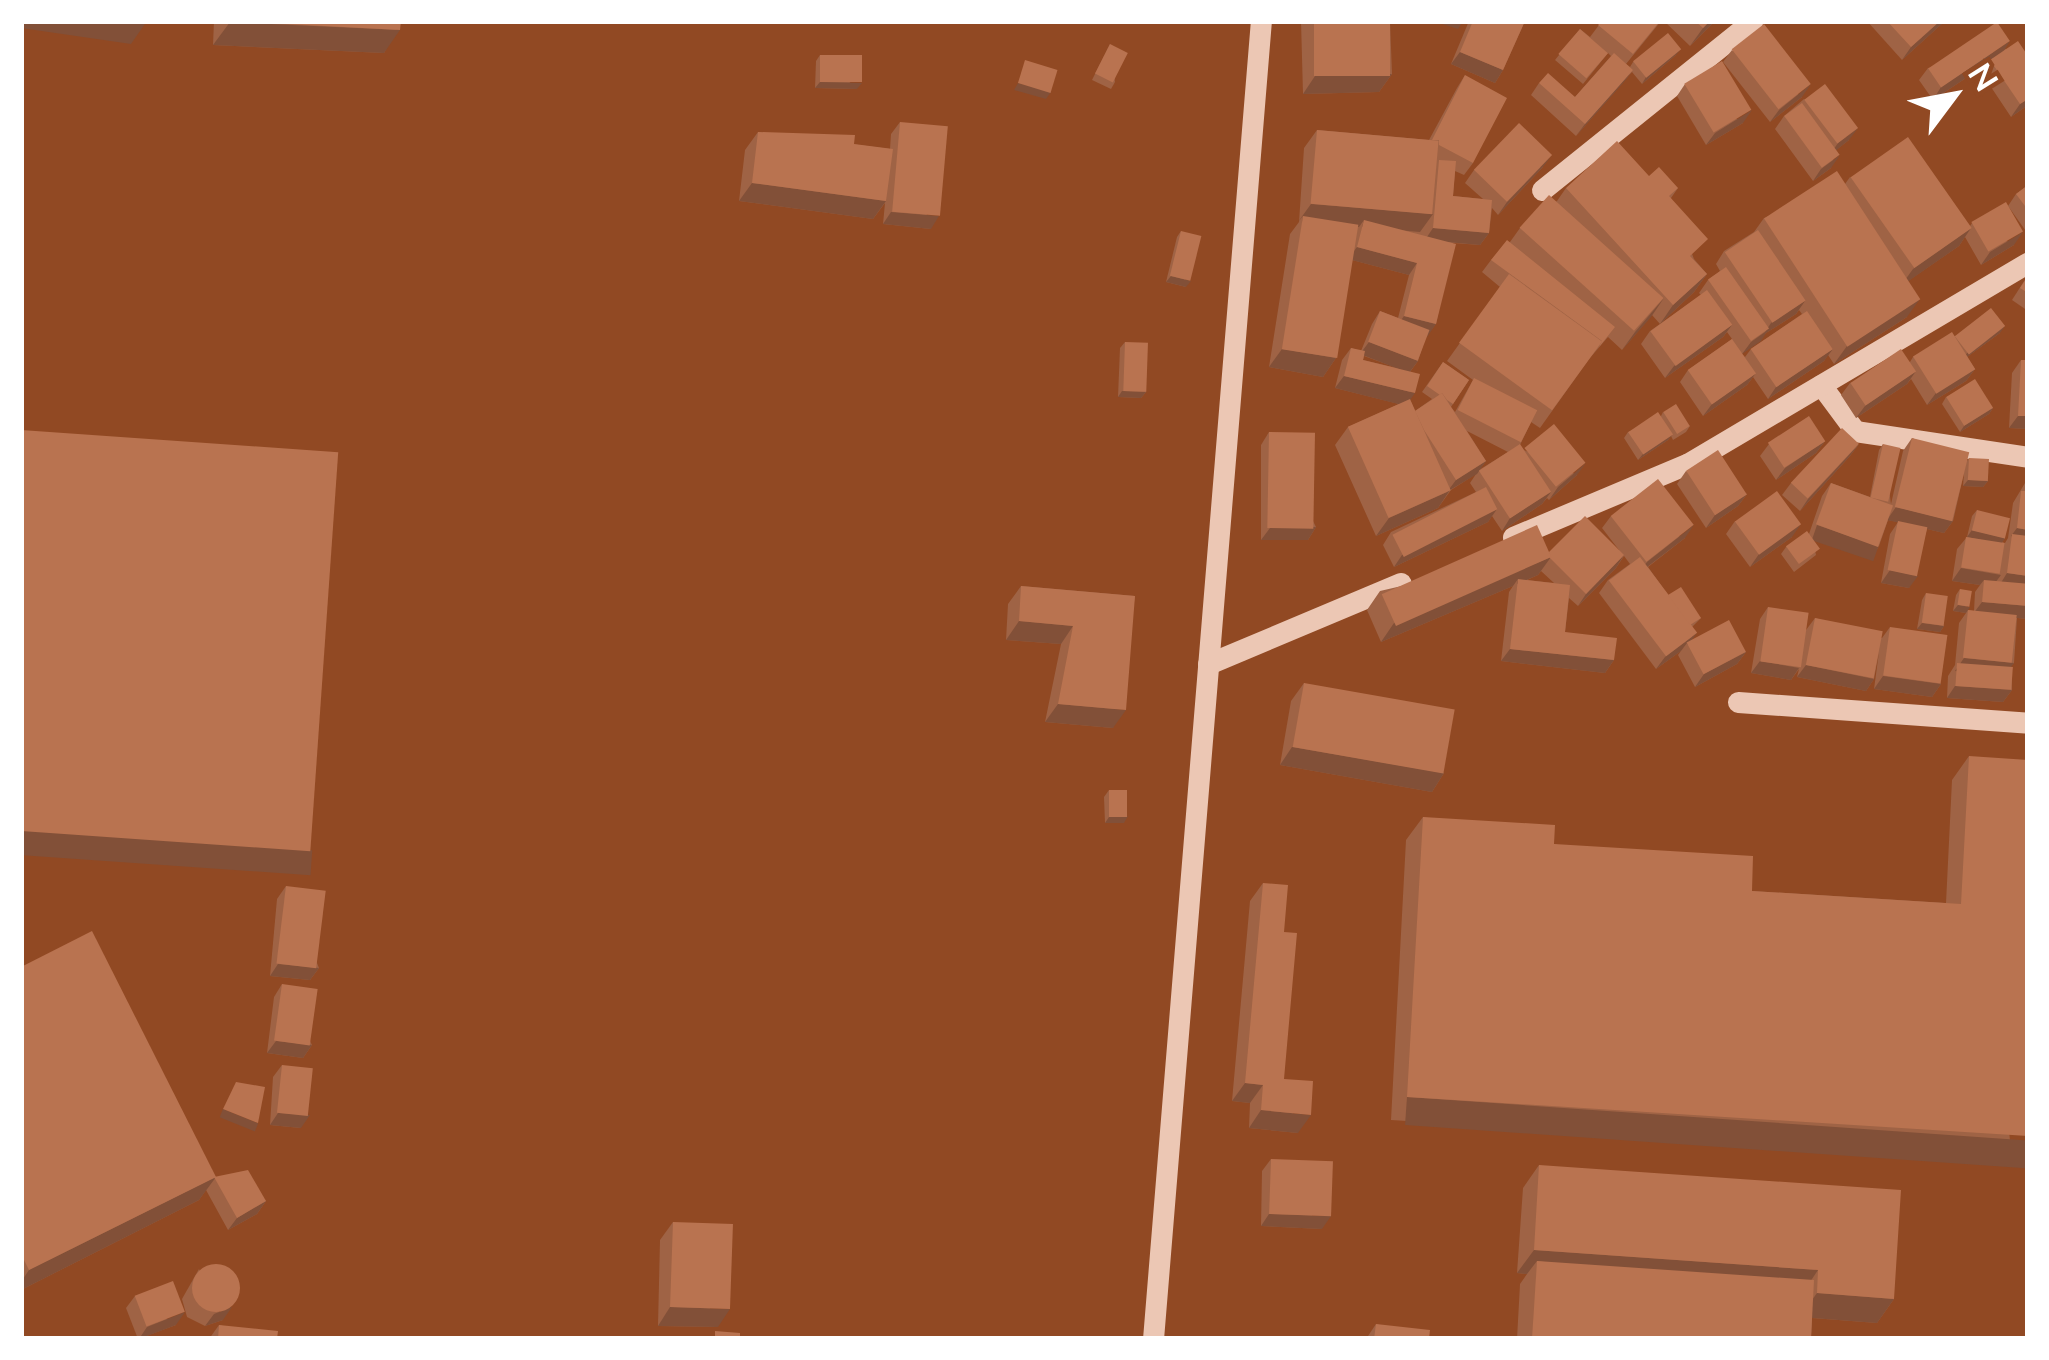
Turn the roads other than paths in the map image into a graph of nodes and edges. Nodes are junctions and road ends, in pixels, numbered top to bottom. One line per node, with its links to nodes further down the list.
1 (1262, 21): 9 (street)
2 (1752, 21): 3 (street)
3 (1543, 190)
4 (2028, 262): 5 (street)
5 (1820, 385): 6 (street); 7 (street)
6 (2028, 457)
7 (1491, 546)
8 (1426, 573): 9 (street)
9 (1208, 664): 12 (street)
10 (1738, 702): 11 (street)
11 (2028, 723)
12 (1153, 1339)

